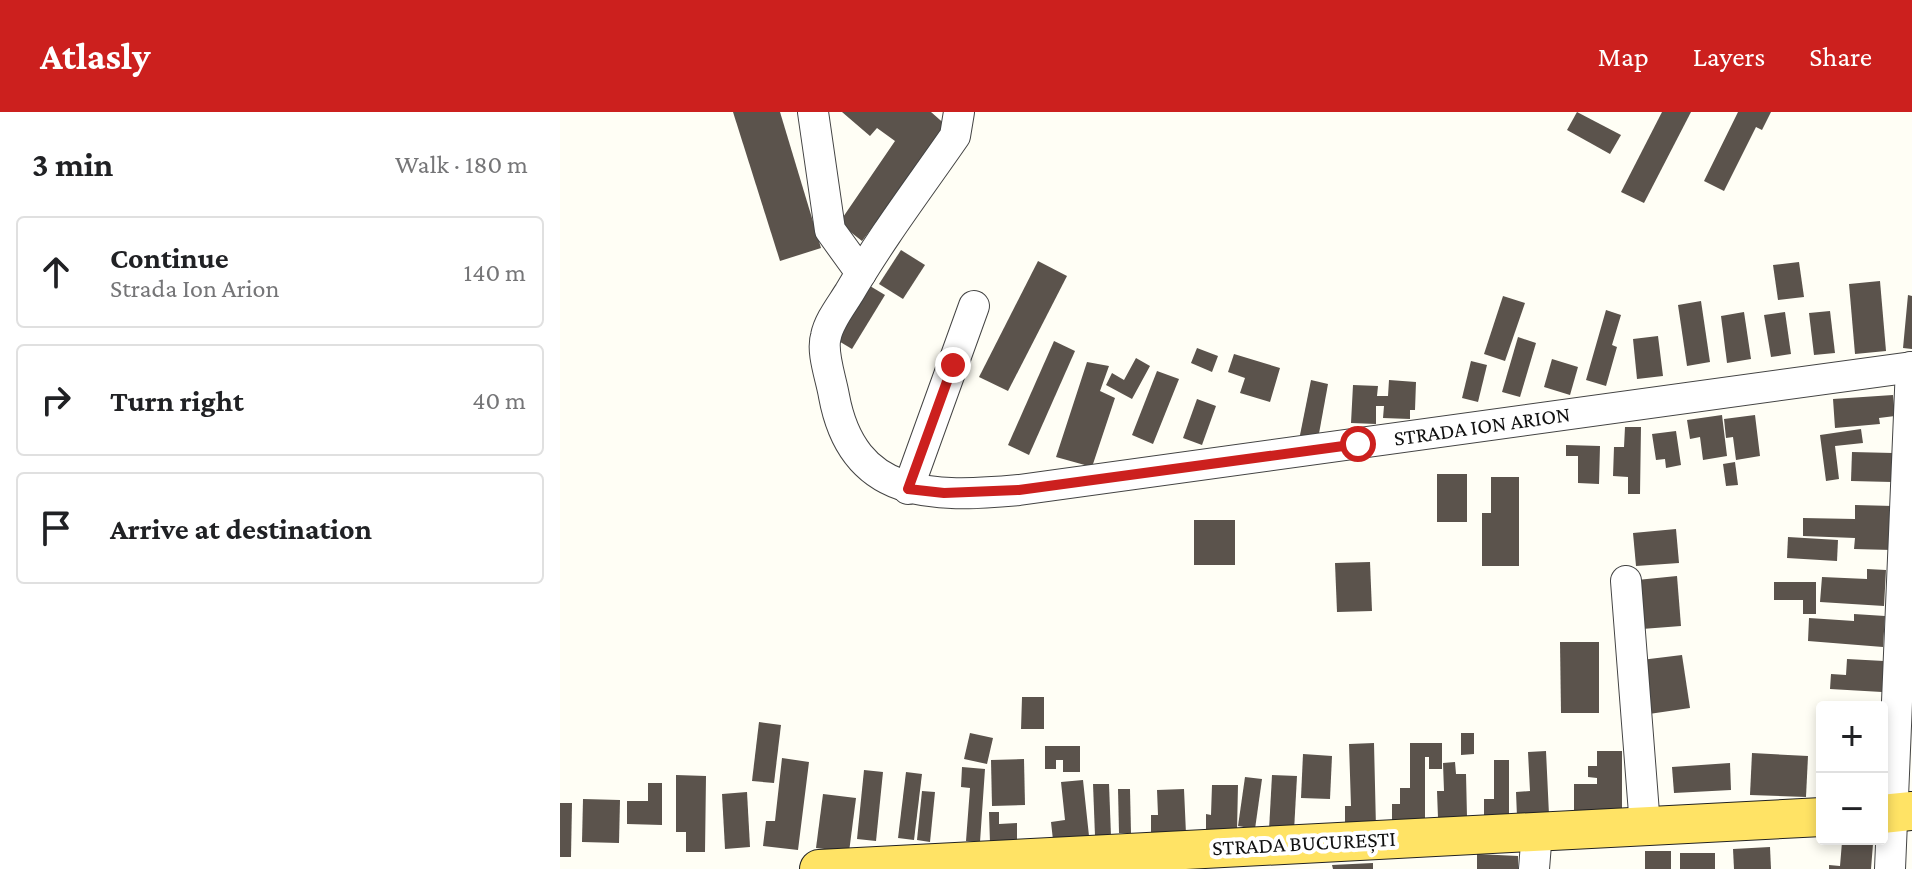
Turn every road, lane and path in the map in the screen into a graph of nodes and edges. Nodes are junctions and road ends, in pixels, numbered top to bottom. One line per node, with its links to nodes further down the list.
1 (813, 112): 3 (street)
2 (959, 112): 3 (street)
3 (861, 273): 6 (street)
4 (974, 306): 6 (street)
5 (1912, 367): 6 (street, STRADA ION ARION); 8 (street)
6 (908, 489)
7 (1626, 581): 10 (street)
8 (1895, 813): 14 (street)
9 (1816, 817): 10 (main road, STRADA BUCUREȘTI)
10 (1645, 826): 11 (main road, STRADA BUCUREȘTI)
11 (1537, 831): 12 (main road, STRADA BUCUREȘTI); 13 (street)
12 (842, 868)
13 (1534, 869)
14 (1890, 869)

